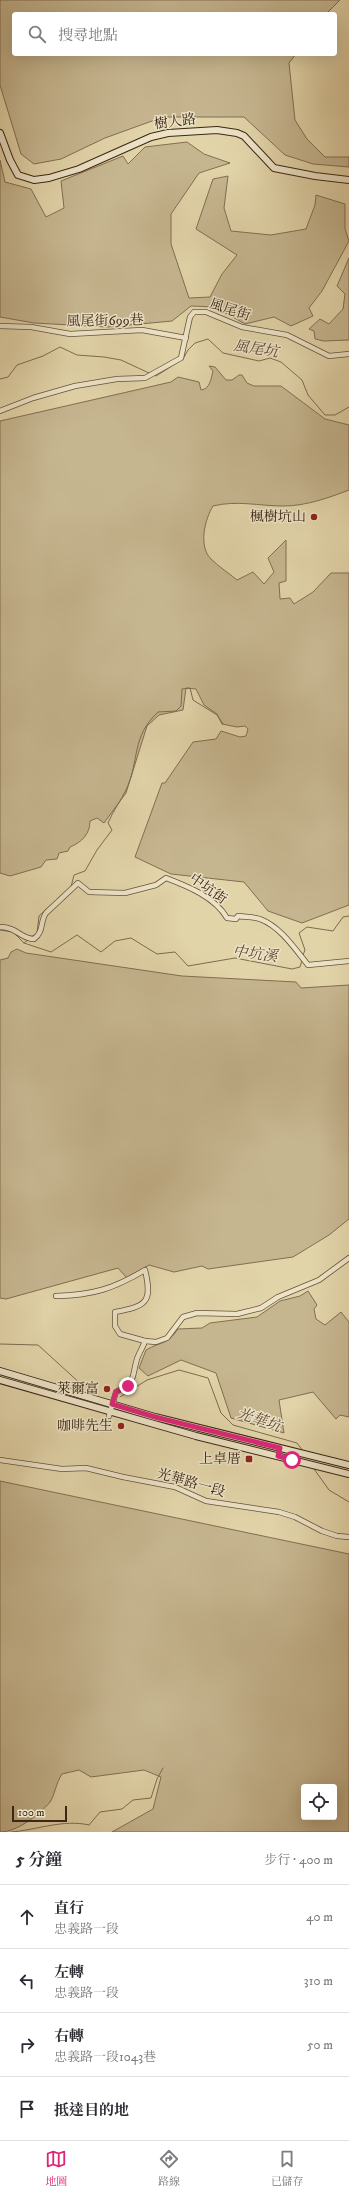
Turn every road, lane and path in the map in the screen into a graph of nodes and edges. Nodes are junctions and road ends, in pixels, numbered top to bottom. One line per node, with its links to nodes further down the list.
1 (0, 133): 2 (main road, 樹人路)
2 (349, 180)
3 (0, 326): 4 (street, 風尾街699巷)
4 (186, 338): 5 (street, 風尾街); 6 (street, 風尾街)
5 (349, 354)
6 (0, 411)
7 (0, 927): 8 (street, 中坑街)
8 (349, 961)
9 (349, 1258): 11 (street)
10 (56, 1296): 11 (street)
11 (145, 1341): 14 (street)
12 (0, 1370): 14 (main road)
13 (0, 1380): 15 (main road)
14 (112, 1404): 15 (street); 16 (main road)
15 (110, 1414): 17 (main road)
16 (280, 1446): 17 (main road); 19 (main road)
17 (277, 1458): 20 (main road)
18 (0, 1460): 21 (street, 光華路一段)
19 (349, 1465)
20 (349, 1474)
21 (349, 1537)

